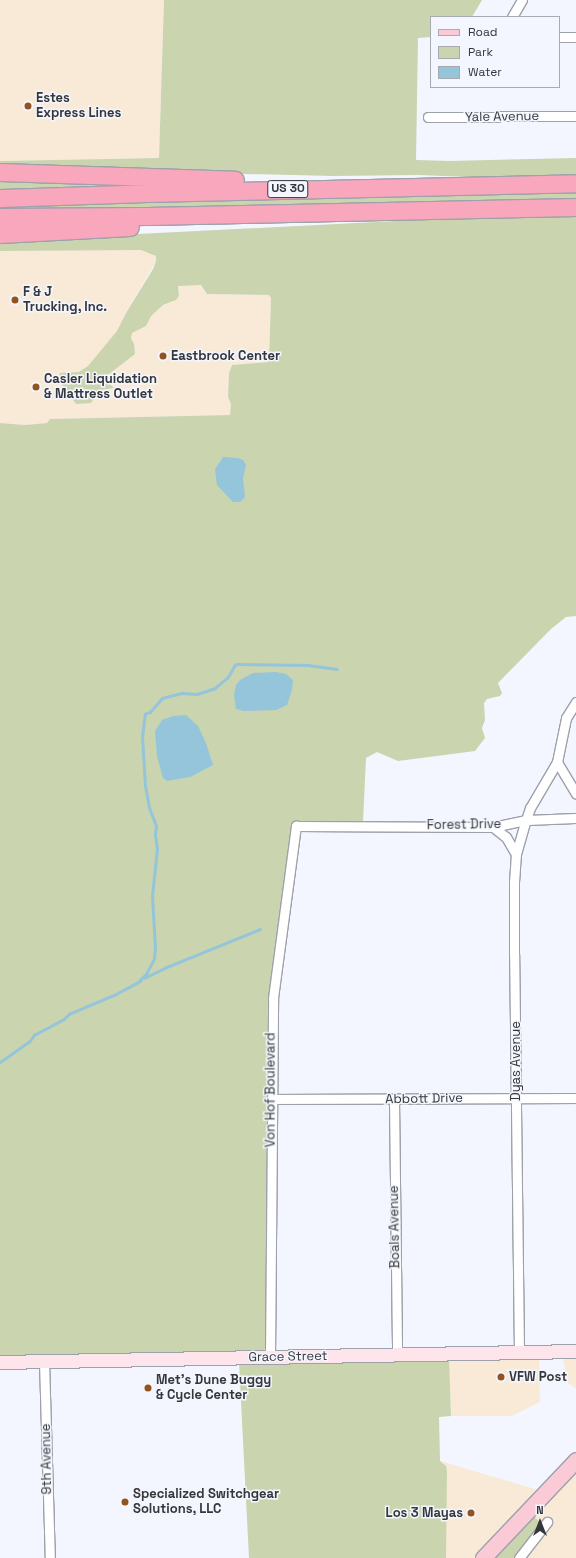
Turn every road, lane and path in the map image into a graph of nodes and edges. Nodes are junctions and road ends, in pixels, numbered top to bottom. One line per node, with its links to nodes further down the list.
1 (522, 0): 2 (street)
2 (513, 16)
3 (560, 37): 4 (street)
4 (576, 37)
5 (576, 116): 6 (street, Yale Avenue)
6 (428, 117)
7 (0, 172): 9 (highway)
8 (576, 182): 9 (highway, US 30)
9 (447, 185): 10 (highway, US 30)
10 (0, 198)
11 (576, 207): 12 (highway, US 30)
12 (422, 211): 13 (highway, US 30); 14 (highway)
13 (0, 217)
14 (0, 234)
15 (576, 702): 16 (street)
16 (557, 762): 17 (street); 19 (street)
17 (576, 794)
18 (576, 818): 19 (street)
19 (526, 820): 21 (street, Forest Drive); 22 (street, Dyas Avenue)
20 (296, 826): 21 (street, Forest Drive); 25 (street, Von Hof Boulevard)
21 (493, 826): 22 (street)
22 (516, 854): 23 (street, Dyas Avenue)
23 (516, 1098): 24 (street, Abbott Drive); 26 (street, Abbott Drive); 27 (street, Dyas Avenue)
24 (576, 1098)
25 (272, 1100): 26 (street, Abbott Drive); 30 (street, Von Hof Boulevard)
26 (394, 1100): 29 (street, Boals Avenue)
27 (519, 1352): 28 (street, Grace Street); 29 (street, Grace Street)
28 (576, 1352)
29 (397, 1355): 30 (street, Grace Street)
30 (270, 1357): 31 (street, Grace Street)
31 (44, 1361): 32 (street, Grace Street); 35 (street, 9th Avenue)
32 (0, 1362)
33 (576, 1460): 36 (main road)
34 (547, 1522): 37 (street)
35 (50, 1558)
36 (483, 1558)
37 (518, 1558)

